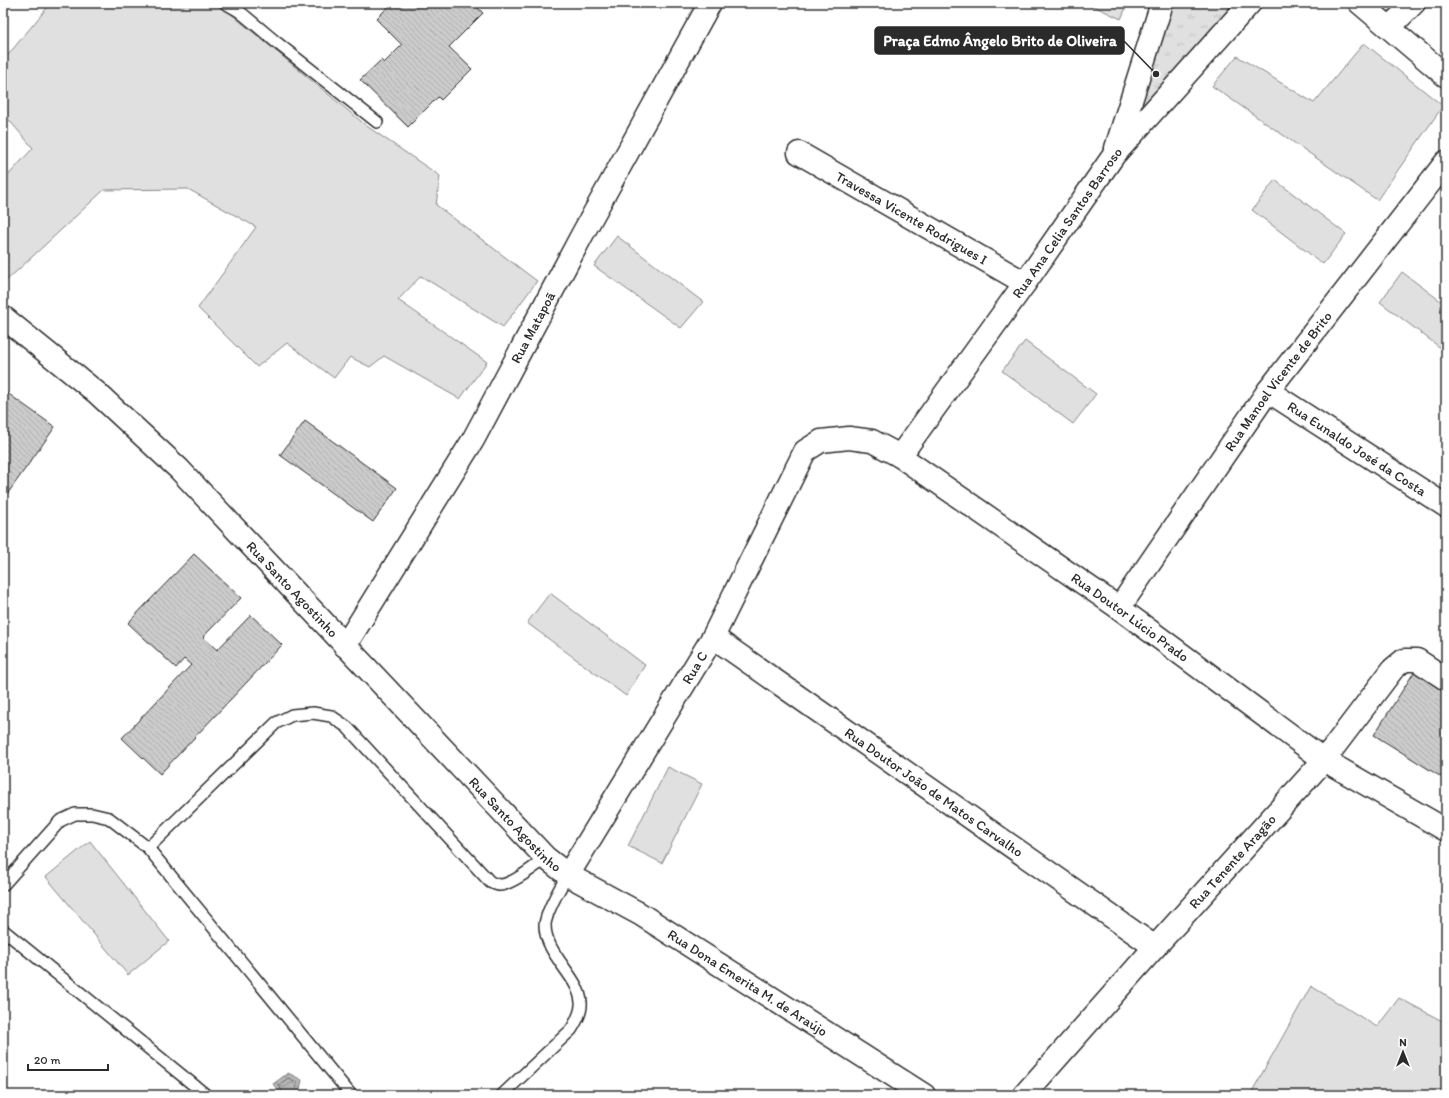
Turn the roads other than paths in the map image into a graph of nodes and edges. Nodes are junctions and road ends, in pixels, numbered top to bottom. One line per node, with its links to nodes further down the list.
1 (225, 3): 9 (lane)
2 (710, 3): 21 (street, Rua Matapoã)
3 (1162, 3): 11 (street)
4 (1250, 3): 11 (street, Rua Ana Celia Santos Barroso)
5 (1360, 3): 7 (street)
6 (1414, 3): 7 (street)
7 (1390, 27): 8 (street)
8 (1446, 76)
9 (377, 122)
10 (799, 153): 13 (street, Travessa Vicente Rodrigues I)
11 (1114, 155): 13 (street, Rua Ana Celia Santos Barroso)
12 (1446, 162): 15 (street, Rua Manoel Vicente de Brito)
13 (1025, 283): 17 (street, Rua Ana Celia Santos Barroso)
14 (3, 317): 21 (street, Rua Santo Agostinho)
15 (1268, 391): 18 (street, Rua Eunaldo José da Costa); 19 (street, Rua Manoel Vicente de Brito)
16 (805, 451): 17 (street, Rua Doutor Lúcio Prado); 20 (street, Rua C)
17 (900, 456): 19 (street, Rua Doutor Lúcio Prado)
18 (1446, 506)
19 (1119, 608): 23 (street, Rua Doutor Lúcio Prado)
20 (713, 638): 27 (street, Rua C); 30 (street, Rua Doutor João de Matos Carvalho)
21 (345, 646): 26 (street, Rua Santo Agostinho)
22 (1446, 679): 23 (street, Rua Tenente Aragão)
23 (1324, 760): 24 (street, Rua Doutor Lúcio Prado); 30 (street, Rua Tenente Aragão)
24 (1446, 830)
25 (148, 848): 26 (lane); 28 (lane); 32 (lane)
26 (546, 858): 27 (street, Rua Santo Agostinho)
27 (568, 875): 33 (lane); 34 (street, Rua Dona Emerita M. de Araújo)
28 (3, 885)
29 (3, 930): 31 (lane)
30 (1155, 947): 35 (street, Rua Tenente Aragão)
31 (206, 1095)
32 (351, 1095)
33 (502, 1095)
34 (924, 1095)
35 (1024, 1095)

